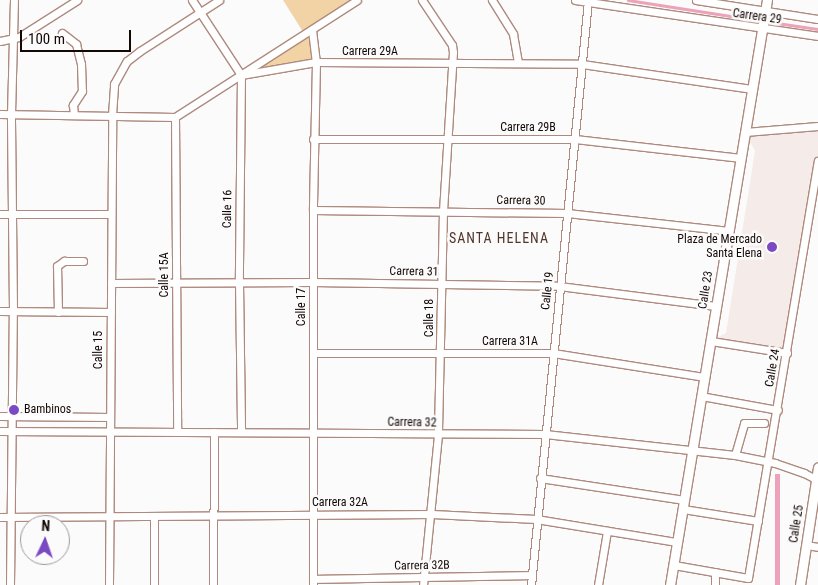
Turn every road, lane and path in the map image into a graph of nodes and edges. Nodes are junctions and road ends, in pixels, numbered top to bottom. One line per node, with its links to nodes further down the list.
1 (14, 0): 19 (street)
2 (77, 0): 19 (street)
3 (192, 0): 13 (street)
4 (218, 0): 13 (street, Calle 15)
5 (357, 0): 16 (street)
6 (422, 0): 23 (street, Calle 18)
7 (492, 0): 22 (street)
8 (575, 0): 11 (street, Carrera 29)
9 (696, 0): 12 (street, Carrera 29)
10 (767, 0): 12 (main road, Calle 23)
11 (588, 2): 15 (street, Carrera 29); 24 (street, Calle 19)
12 (765, 11): 14 (street, Carrera 29); 15 (main road, Calle 23)
13 (200, 12): 25 (street); 30 (street, Calle 15)
14 (818, 19)
15 (762, 29): 18 (street, Carrera 29); 26 (main road, Calle 23)
16 (312, 30): 21 (street, Calle 17); 25 (street)
17 (62, 33): 29 (street)
18 (818, 36)
19 (13, 40): 20 (street); 28 (street)
20 (0, 41)
21 (316, 62): 23 (street, Carrera 29A); 25 (street, Carrera 29A); 35 (street, Calle 17)
22 (518, 63): 23 (street, Carrera 29A); 24 (street, Carrera 29A)
23 (452, 64): 34 (street, Calle 18)
24 (582, 64): 26 (street, Carrera 29A); 36 (street, Calle 19)
25 (241, 75): 31 (street, Carrera 29A); 47 (street, Calle 16)
26 (752, 89): 33 (main road, Calle 23)
27 (0, 114): 28 (street)
28 (11, 114): 29 (street); 43 (street)
29 (74, 115): 30 (street)
30 (112, 115): 31 (street); 44 (street, Calle 15)
31 (176, 117): 50 (street, Calle 15A)
32 (818, 126): 33 (street)
33 (745, 132): 37 (main road, Calle 23)
34 (449, 138): 35 (street, Carrera 29B); 36 (street, Carrera 29B); 40 (street, Calle 18)
35 (313, 139): 39 (street, Calle 17)
36 (574, 139): 37 (street, Carrera 29B); 41 (street, Calle 19)
37 (741, 158): 45 (main road, Calle 23)
38 (818, 161): 61 (street, Calle 24)
39 (313, 210): 40 (street, Carrera 30); 48 (street, Calle 17)
40 (443, 211): 41 (street, Carrera 30); 51 (street, Calle 18)
41 (567, 213): 45 (street, Carrera 30); 52 (street, Calle 19)
42 (0, 214): 43 (street)
43 (11, 214): 44 (street); 55 (street)
44 (111, 214): 49 (street, Calle 15)
45 (729, 231): 53 (main road, Calle 23)
46 (83, 261): 56 (street)
47 (239, 282): 48 (street, Carrera 31); 50 (street, Carrera 31); 75 (street, Calle 16)
48 (313, 282): 51 (street, Carrera 31); 59 (street, Calle 17)
49 (111, 283): 50 (street, Carrera 31); 57 (street, Calle 15)
50 (176, 283): 73 (street, Calle 15A)
51 (441, 284): 52 (street, Carrera 31); 62 (street, Calle 18)
52 (560, 286): 53 (street, Carrera 31); 60 (street, Calle 19)
53 (716, 306): 58 (main road, Calle 23)
54 (0, 311): 55 (street)
55 (13, 312): 56 (street); 67 (street)
56 (58, 312): 57 (street)
57 (110, 312): 68 (street, Calle 15)
58 (710, 341): 61 (street); 63 (main road, Calle 23)
59 (313, 353): 62 (street, Carrera 31A); 76 (street, Calle 17)
60 (553, 353): 62 (street, Carrera 31A); 63 (street, Carrera 31A); 77 (street, Calle 19)
61 (788, 353): 65 (street, Calle 24)
62 (441, 354): 78 (street, Calle 18)
63 (705, 377): 64 (main road, Calle 23)
64 (701, 396): 65 (street); 79 (main road, Calle 23)
65 (778, 410): 81 (street, Calle 24)
66 (0, 416): 67 (street)
67 (11, 416): 68 (street); 71 (street)
68 (110, 417): 72 (street, Calle 15)
69 (764, 423): 80 (street)
70 (0, 431): 71 (street, Carrera 32)
71 (11, 431): 72 (street, Carrera 32); 91 (street)
72 (110, 432): 73 (street, Carrera 32); 89 (street, Calle 15)
73 (177, 432): 74 (street, Carrera 32)
74 (214, 432): 75 (street, Carrera 32); 86 (street)
75 (241, 432): 76 (street, Carrera 32)
76 (313, 433): 78 (street, Carrera 32); 87 (street, Calle 17)
77 (544, 434): 78 (street, Carrera 32); 79 (street, Carrera 32); 83 (street, Calle 19)
78 (438, 435): 88 (street, Calle 18)
79 (693, 449): 80 (street, Carrera 32); 85 (main road, Calle 23)
80 (735, 455): 81 (street, Carrera 32)
81 (772, 462): 84 (street, Carrera 32); 94 (street, Calle 24)
82 (818, 467): 84 (main road, Calle 25)
83 (540, 478): 85 (street); 93 (street, Calle 19)
84 (817, 480): 97 (main road, Calle 25)
85 (684, 505): 94 (street); 96 (main road, Calle 23)
86 (214, 514): 87 (street, Carrera 32A); 90 (street, Carrera 32A); 107 (street)
87 (313, 514): 88 (street, Carrera 32A); 103 (street, Calle 17)
88 (432, 514): 93 (street, Carrera 32A); 102 (street, Calle 18)
89 (110, 516): 90 (street, Carrera 32A); 91 (street, Carrera 32A); 105 (street, Calle 15)
90 (154, 516): 106 (street)
91 (10, 517): 92 (street, Carrera 32A); 104 (street)
92 (0, 518)
93 (536, 519): 95 (street, Carrera 32A); 101 (street, Calle 19)
94 (758, 521): 100 (street, Calle 24)
95 (607, 531): 96 (street, Carrera 32A); 109 (street)
96 (677, 542): 99 (main road, Calle 23)
97 (806, 545): 98 (street); 112 (main road, Calle 25)
98 (818, 547)
99 (674, 565): 100 (street); 110 (main road, Calle 23)
100 (715, 572): 111 (street)
101 (532, 575): 102 (street, Carrera 32B); 108 (street, Calle 19)
102 (424, 581): 103 (street, Carrera 32B)
103 (313, 582)
104 (10, 585)
105 (109, 585)
106 (154, 585)
107 (213, 585)
108 (531, 585)
109 (598, 585)
110 (670, 585)
111 (715, 585)
112 (800, 585)

